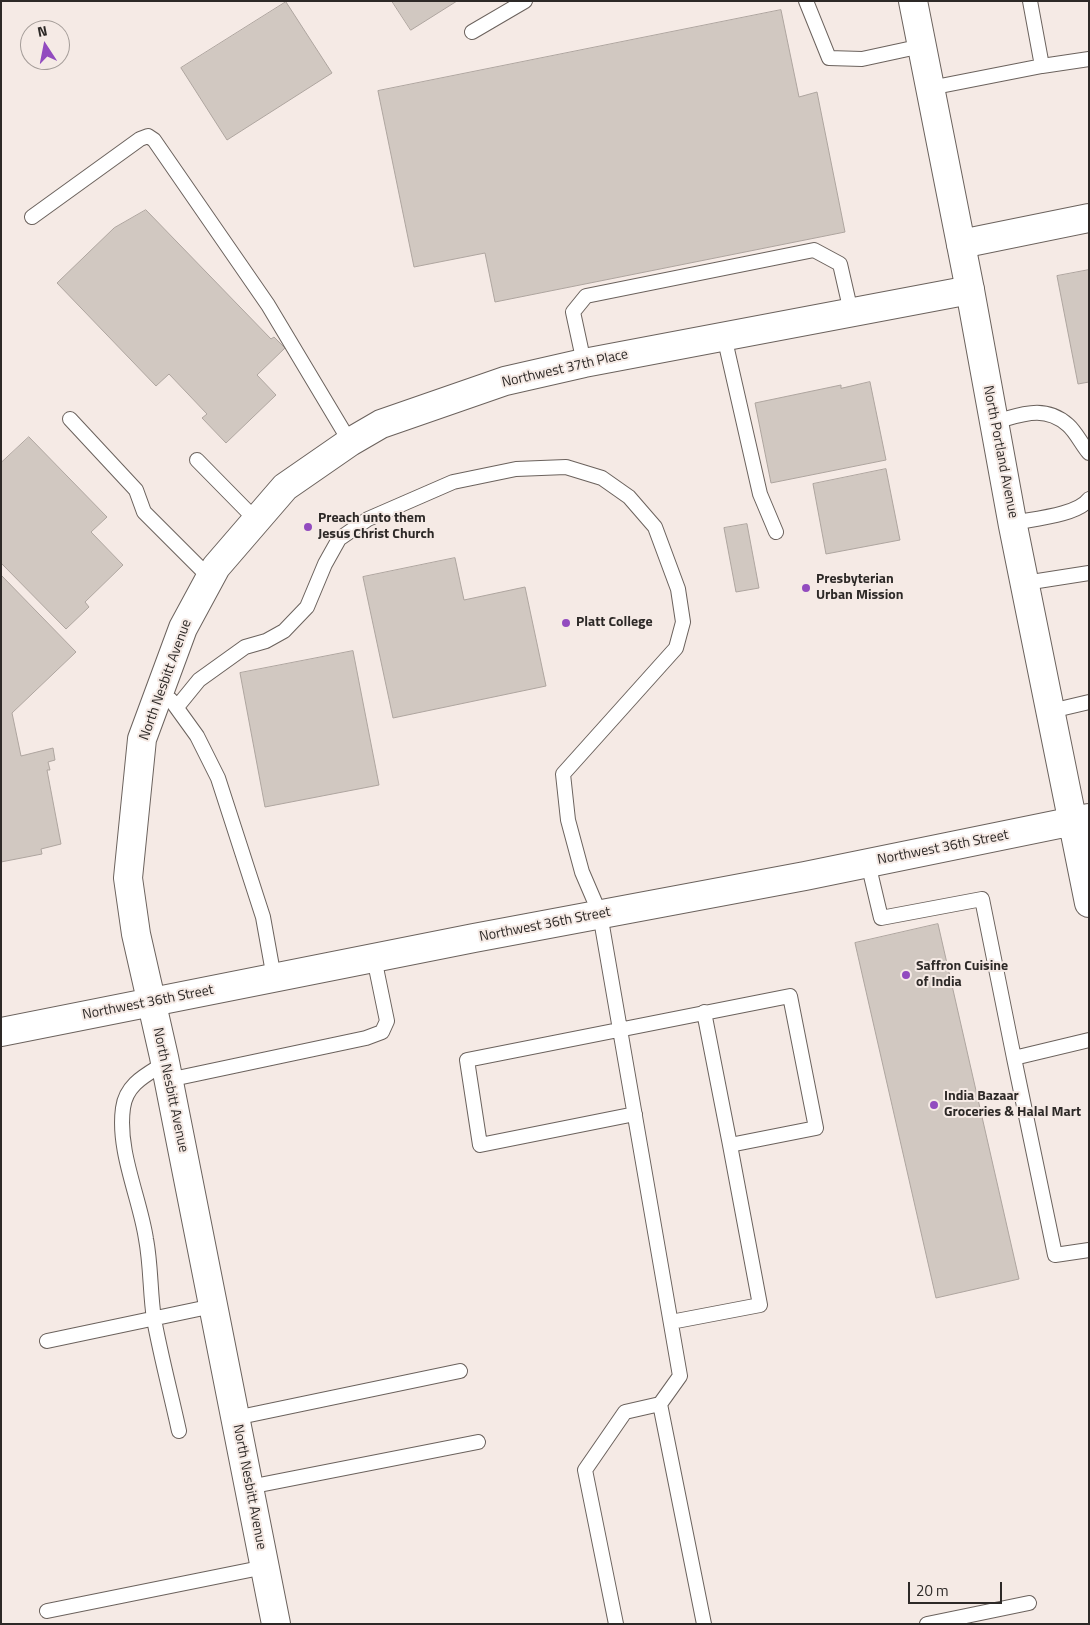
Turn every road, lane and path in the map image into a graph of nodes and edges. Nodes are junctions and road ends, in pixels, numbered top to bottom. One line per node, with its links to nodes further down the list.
1 (525, 1): 5 (lane)
2 (806, 1): 6 (lane)
3 (913, 1): 6 (main road, North Portland Avenue)
4 (1030, 1): 8 (lane)
5 (472, 32)
6 (922, 46): 9 (main road, North Portland Avenue)
7 (1089, 59): 8 (lane)
8 (1042, 66): 9 (lane)
9 (930, 88): 12 (main road, North Portland Avenue)
10 (32, 217): 19 (lane)
11 (1089, 218): 12 (main road)
12 (961, 244): 13 (main road, North Portland Avenue)
13 (970, 290): 14 (main road, Northwest 37th Place); 18 (main road, North Portland Avenue)
14 (851, 312): 15 (main road, Northwest 37th Place); 16 (lane)
15 (724, 336): 16 (main road, Northwest 37th Place); 25 (lane)
16 (584, 363): 19 (main road, Northwest 37th Place)
17 (70, 419): 26 (lane)
18 (994, 422): 20 (lane); 24 (main road, North Portland Avenue)
19 (350, 442): 23 (main road, Northwest 37th Place)
20 (1089, 454)
21 (197, 460): 23 (lane)
22 (1089, 499): 24 (lane)
23 (256, 520): 26 (main road, Northwest 37th Place)
24 (1013, 523): 28 (main road, North Portland Avenue)
25 (776, 532)
26 (213, 572): 29 (main road, North Nesbitt Avenue)
27 (1089, 573): 28 (lane)
28 (1025, 583): 31 (main road, North Portland Avenue)
29 (169, 698): 35 (lane); 37 (lane); 38 (main road, North Nesbitt Avenue)
30 (1089, 702): 31 (lane)
31 (1050, 711): 32 (main road, North Portland Avenue)
32 (1081, 820): 33 (main road, Northwest 36th Street); 34 (main road, North Portland Avenue)
33 (868, 863): 35 (main road, Northwest 36th Street); 43 (lane)
34 (1089, 903)
35 (600, 914): 36 (main road, Northwest 36th Street); 40 (lane)
36 (374, 958): 37 (main road, Northwest 36th Street); 44 (lane)
37 (274, 978): 38 (main road, Northwest 36th Street)
38 (151, 1002): 41 (main road, Northwest 36th Street); 44 (main road, North Nesbitt Avenue)
39 (704, 1012): 40 (lane); 46 (lane); 46 (lane)
40 (620, 1029): 45 (lane); 45 (lane)
41 (1, 1032)
42 (1089, 1040): 43 (lane)
43 (1014, 1058): 47 (lane)
44 (167, 1071): 48 (main road, North Nesbitt Avenue); 49 (lane)
45 (635, 1114): 50 (lane)
46 (730, 1144): 50 (lane)
47 (1089, 1250)
48 (213, 1306): 49 (lane); 54 (main road, North Nesbitt Avenue)
49 (154, 1318): 51 (lane); 55 (lane)
50 (671, 1322): 53 (lane)
51 (47, 1341)
52 (460, 1371): 54 (lane)
53 (660, 1404): 62 (lane); 63 (lane)
54 (235, 1418): 57 (main road, North Nesbitt Avenue)
55 (179, 1431)
56 (478, 1442): 57 (lane)
57 (249, 1487): 58 (main road, North Nesbitt Avenue)
58 (264, 1567): 60 (lane); 61 (main road, North Nesbitt Avenue)
59 (1029, 1603): 64 (lane)
60 (47, 1611)
61 (276, 1624)
62 (616, 1624)
63 (704, 1624)
64 (927, 1624)

